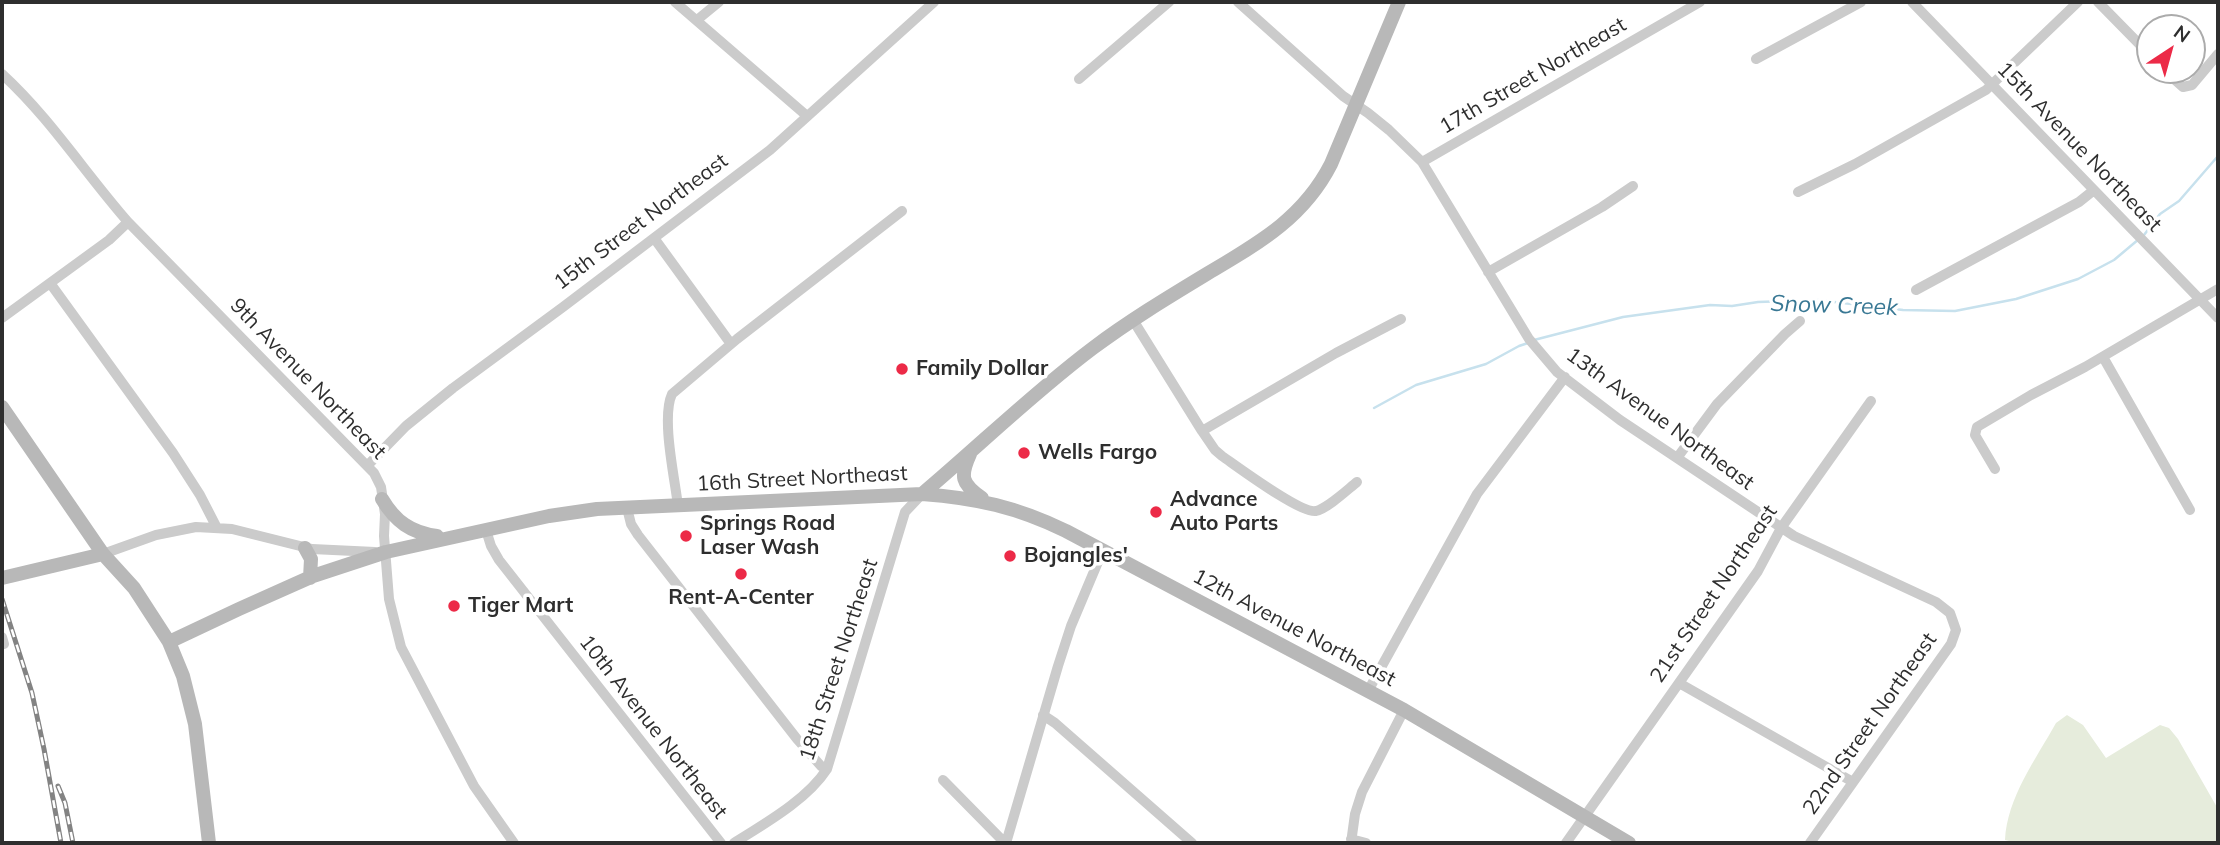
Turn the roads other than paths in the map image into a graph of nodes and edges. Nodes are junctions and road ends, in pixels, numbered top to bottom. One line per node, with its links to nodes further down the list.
1 (675, 2): 12 (street)
2 (719, 2): 12 (street)
3 (934, 2): 21 (street, 15th Street Northeast)
4 (1169, 2): 18 (street)
5 (1238, 2): 20 (street, 13th Avenue Northeast)
6 (1399, 2): 20 (main road, 16th Street Northeast)
7 (1700, 2): 22 (street, 17th Street Northeast)
8 (1861, 2): 15 (street)
9 (1912, 2): 19 (street, 15th Avenue Northeast)
10 (2078, 2): 19 (street)
11 (2098, 2): 13 (street)
12 (697, 20): 21 (street)
13 (2136, 41)
14 (2218, 54): 16 (street)
15 (1756, 59)
16 (2206, 68)
17 (2, 74): 27 (street, 9th Avenue Northeast)
18 (1079, 79)
19 (1992, 85): 24 (street, 15th Avenue Northeast); 25 (street)
20 (1357, 105): 22 (street, 13th Avenue Northeast); 37 (main road, 16th Street Northeast)
21 (807, 116): 28 (street, 15th Street Northeast)
22 (1422, 162): 29 (street, 13th Avenue Northeast)
23 (1633, 186): 29 (street)
24 (2094, 190): 32 (street); 33 (street, 15th Avenue Northeast)
25 (1798, 192)
26 (902, 211): 39 (street)
27 (128, 222): 30 (street); 47 (street, 9th Avenue Northeast)
28 (654, 238): 39 (street); 47 (street, 15th Street Northeast)
29 (1488, 272): 41 (street, 13th Avenue Northeast)
30 (50, 283): 34 (street); 56 (street)
31 (2218, 289): 33 (street)
32 (1916, 290)
33 (2201, 300): 35 (street, 15th Avenue Northeast); 40 (street)
34 (2, 318)
35 (2218, 318)
36 (1401, 319): 44 (street)
37 (1133, 320): 44 (street); 45 (main road, 16th Street Northeast)
38 (1800, 321): 46 (street)
39 (731, 344): 53 (street)
40 (2103, 357): 48 (street); 55 (street)
41 (1565, 377): 46 (street, 13th Avenue Northeast); 69 (street)
42 (1871, 401): 57 (street, 21st Street Northeast)
43 (2, 407): 63 (main road)
44 (1202, 431): 49 (street)
45 (970, 453): 50 (main road, 16th Street Northeast); 52 (main road)
46 (1676, 458): 57 (street, 13th Avenue Northeast)
47 (367, 466): 51 (street, 9th Avenue Northeast)
48 (1995, 468)
49 (1357, 482)
50 (922, 494): 52 (main road, 12th Avenue Northeast); 53 (main road, 16th Street Northeast); 72 (street, 18th Street Northeast)
51 (382, 499): 59 (main road); 62 (street, 9th Avenue Northeast)
52 (988, 502): 61 (main road, 12th Avenue Northeast)
53 (678, 506): 54 (main road, 16th Street Northeast)
54 (627, 508): 58 (main road, 16th Street Northeast); 72 (street)
55 (2190, 510)
56 (217, 528): 60 (street); 63 (street)
57 (1781, 528): 66 (street, 13th Avenue Northeast); 68 (street, 21st Street Northeast)
58 (486, 530): 59 (main road, 16th Street Northeast); 79 (street, 10th Avenue Northeast)
59 (449, 537): 62 (main road, 16th Street Northeast)
60 (305, 548): 62 (street); 65 (main road)
61 (1103, 550): 69 (main road, 12th Avenue Northeast); 71 (street)
62 (386, 552): 65 (main road, 16th Street Northeast); 76 (street, 9th Avenue Northeast)
63 (103, 554): 64 (main road); 67 (main road)
64 (2, 578)
65 (310, 578): 67 (main road, 16th Street Northeast)
66 (1955, 625): 74 (street, 22nd Street Northeast)
67 (169, 642): 78 (main road)
68 (1679, 683): 74 (street); 75 (street, 21st Street Northeast)
69 (1368, 691): 70 (main road, 12th Avenue Northeast)
70 (1404, 710): 75 (main road, 12th Avenue Northeast); 77 (street)
71 (1043, 715): 81 (street); 82 (street)
72 (827, 769): 80 (street, 18th Street Northeast)
73 (943, 780): 81 (street)
74 (1853, 782): 86 (street, 22nd Street Northeast)
75 (1585, 817): 84 (street, 21st Street Northeast); 85 (main road, 12th Avenue Northeast)
76 (509, 841)
77 (1351, 841): 83 (street)
78 (209, 843)
79 (722, 843)
80 (734, 843)
81 (1006, 843)
82 (1192, 843)
83 (1366, 843)
84 (1566, 843)
85 (1629, 843)
86 (1810, 843)

